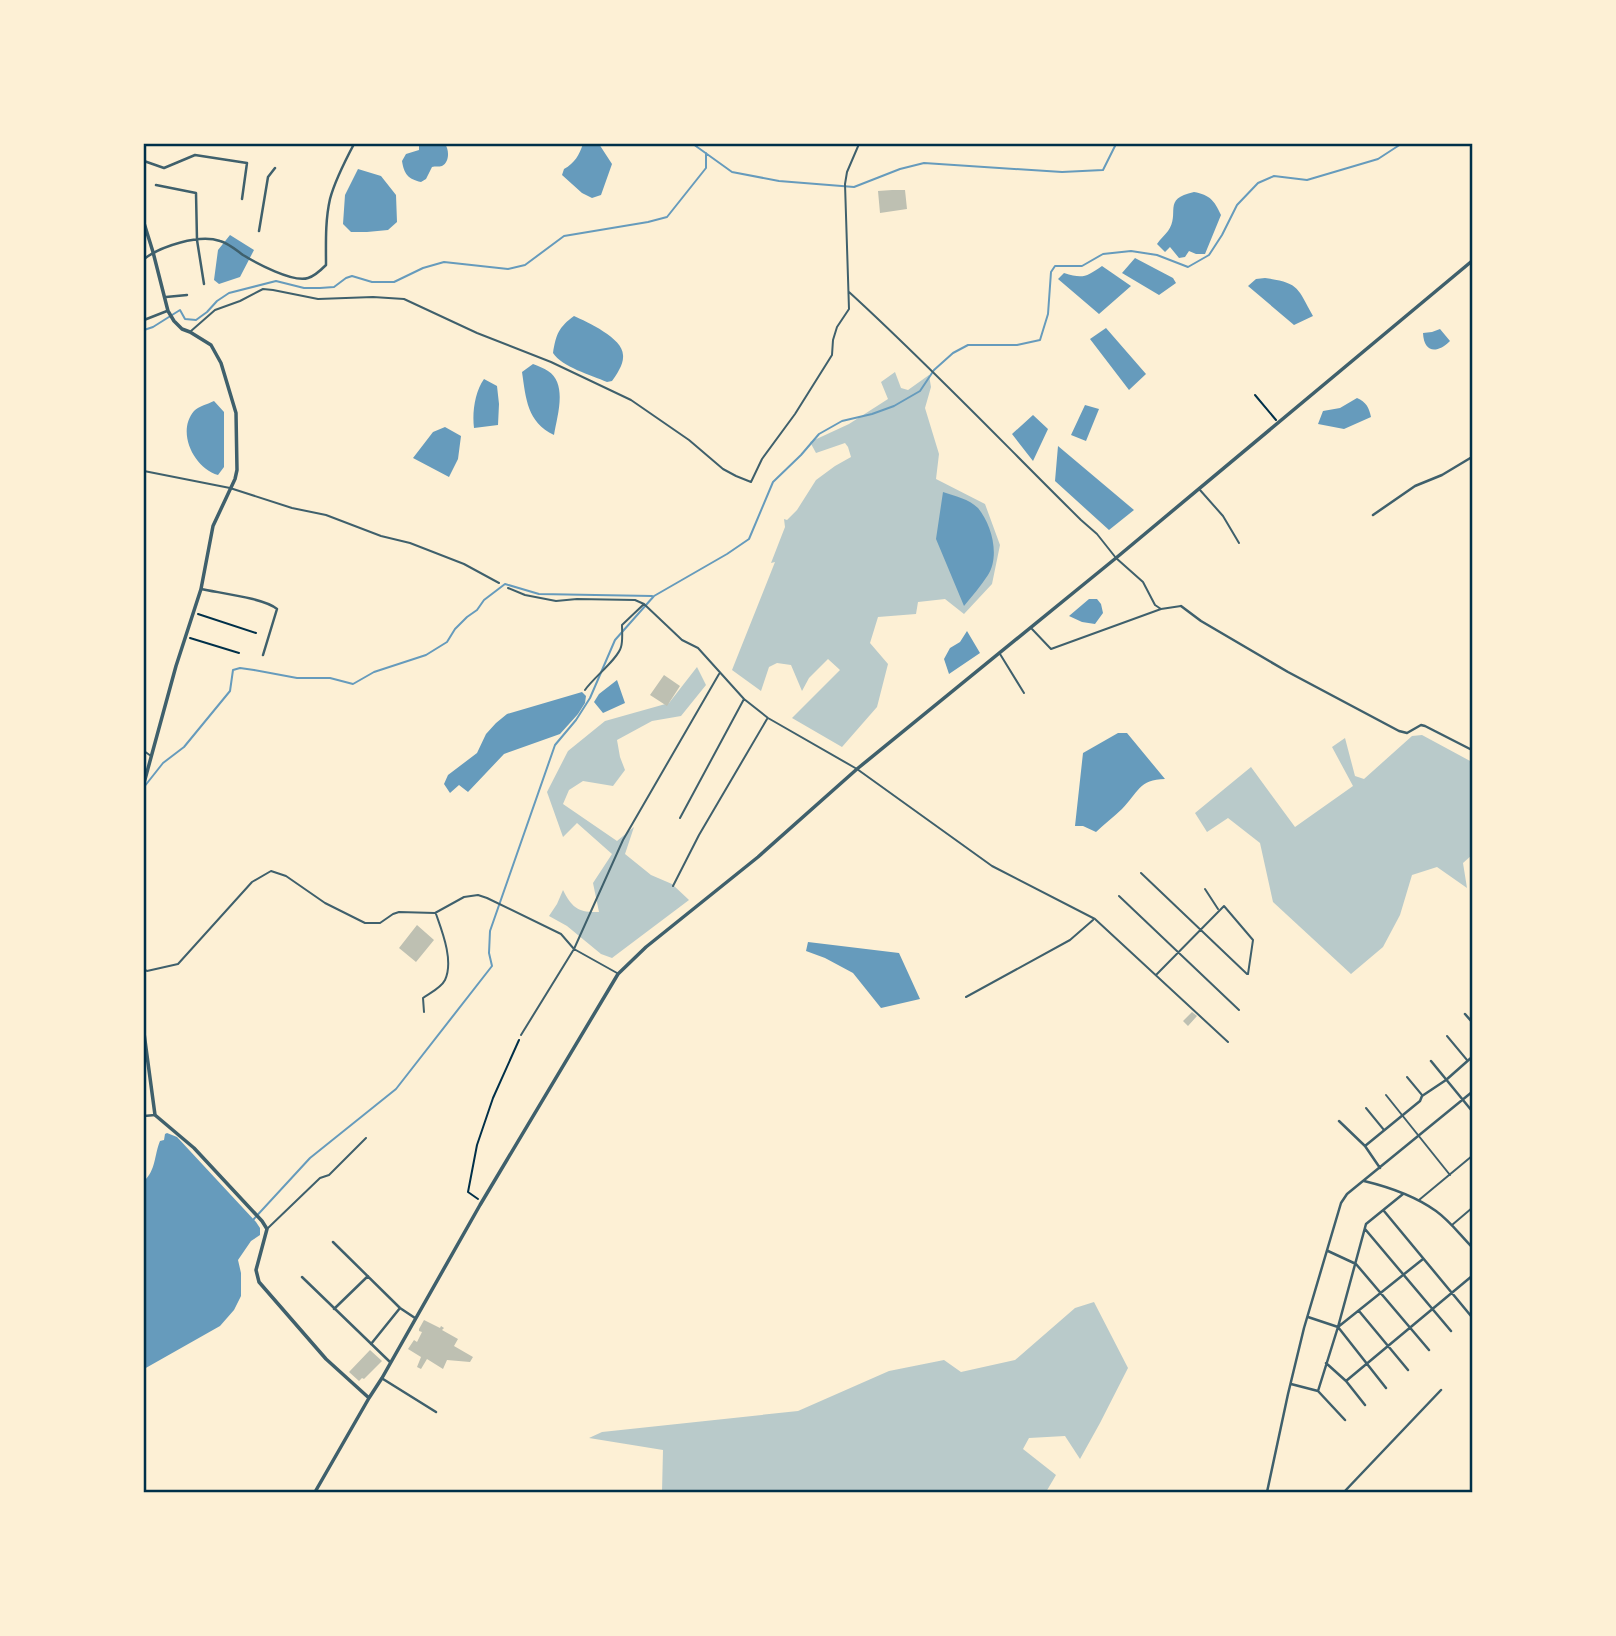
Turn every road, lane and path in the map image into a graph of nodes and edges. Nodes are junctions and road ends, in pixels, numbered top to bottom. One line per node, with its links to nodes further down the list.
1 (354, 144): 9 (street)
2 (859, 144): 14 (lane)
3 (144, 161): 6 (street)
4 (275, 168): 8 (street)
5 (156, 185): 9 (street)
6 (242, 199)
7 (144, 226): 10 (street)
8 (259, 231)
9 (197, 240): 10 (street); 13 (street)
10 (153, 252): 11 (street); 16 (street)
11 (144, 259)
12 (1472, 261): 21 (street)
13 (204, 284)
14 (849, 291): 19 (lane); 28 (lane)
15 (187, 295): 16 (street)
16 (165, 298): 17 (street)
17 (168, 311): 18 (street); 19 (street)
18 (144, 320)
19 (190, 332): 24 (street)
20 (1255, 396): 21 (path)
21 (1279, 424): 25 (street)
22 (1472, 457): 26 (street)
23 (144, 471): 24 (lane)
24 (230, 488): 29 (lane); 31 (street)
25 (1199, 490): 27 (lane); 28 (street)
26 (1373, 515)
27 (1239, 543)
28 (1116, 558): 34 (lane); 36 (street)
29 (499, 583)
30 (508, 588): 32 (lane)
31 (201, 589): 35 (street); 41 (street)
32 (644, 604): 42 (lane); 43 (lane)
33 (1181, 606): 34 (lane); 47 (street)
34 (1161, 609): 36 (lane)
35 (194, 613): 37 (path); 38 (street)
36 (1031, 628): 40 (street)
37 (256, 633)
38 (186, 637): 39 (path); 49 (street)
39 (239, 653)
40 (999, 653): 44 (lane); 50 (street)
41 (263, 655)
42 (719, 673): 45 (lane); 61 (lane)
43 (585, 690)
44 (1024, 693)
45 (744, 699): 46 (lane); 52 (lane)
46 (768, 718): 50 (lane); 54 (lane)
47 (1472, 750)
48 (144, 751): 49 (lane)
49 (151, 756): 51 (street)
50 (856, 769): 59 (lane); 64 (street)
51 (144, 782)
52 (680, 818)
53 (1141, 873): 60 (lane)
54 (673, 886)
55 (1205, 890): 57 (lane)
56 (1118, 896): 62 (lane)
57 (1219, 910): 60 (lane); 60 (lane)
58 (435, 913): 61 (lane); 63 (lane); 68 (lane)
59 (1095, 919): 65 (lane); 66 (lane)
60 (1200, 930): 62 (lane)
61 (574, 949): 64 (lane); 72 (lane)
62 (1178, 952): 65 (lane); 67 (lane)
63 (144, 970)
64 (618, 974): 100 (street)
65 (1156, 975): 74 (lane)
66 (966, 998)
67 (1239, 1010)
68 (424, 1012)
69 (1465, 1014): 70 (street)
70 (1472, 1022)
71 (144, 1033): 86 (street)
72 (521, 1035): 100 (path)
73 (1447, 1036): 77 (lane)
74 (1228, 1042)
75 (1472, 1057): 77 (street)
76 (1431, 1060): 79 (street)
77 (1468, 1061): 79 (street)
78 (1407, 1077): 82 (lane)
79 (1446, 1080): 82 (street); 83 (street)
80 (1472, 1092): 83 (street)
81 (1386, 1095): 88 (lane)
82 (1422, 1096): 88 (street)
83 (1463, 1100): 85 (street); 91 (street)
84 (1366, 1108): 90 (lane)
85 (1472, 1111)
86 (155, 1115): 87 (street); 105 (street)
87 (144, 1116)
88 (1402, 1116): 90 (street); 91 (lane)
89 (1339, 1121): 93 (street)
90 (1384, 1130): 93 (street)
91 (1419, 1135): 95 (street); 96 (lane)
92 (366, 1138): 105 (lane)
93 (1365, 1146): 95 (street)
94 (1472, 1156): 96 (lane)
95 (1380, 1168): 97 (street)
96 (1450, 1175): 99 (lane)
97 (1364, 1181): 98 (street); 108 (street)
98 (1404, 1194): 99 (street); 102 (street)
99 (1419, 1200): 103 (street)
100 (482, 1202): 123 (street)
101 (1472, 1208): 103 (lane)
102 (1384, 1211): 104 (street); 109 (street)
103 (1452, 1225): 107 (street)
104 (1365, 1228): 110 (street); 111 (street)
105 (267, 1229): 140 (street)
106 (333, 1242): 112 (street)
107 (1472, 1246)
108 (1327, 1251): 110 (street); 122 (street)
109 (1424, 1259): 111 (street); 116 (street)
110 (1356, 1264): 115 (street); 124 (street)
111 (1404, 1275): 115 (street); 119 (street)
112 (368, 1276): 117 (street); 118 (street)
113 (1472, 1276): 116 (street)
114 (302, 1278): 118 (street)
115 (1380, 1293): 120 (street); 125 (street)
116 (1452, 1293): 119 (street); 121 (street)
117 (400, 1308): 123 (street); 127 (street)
118 (334, 1309): 127 (street)
119 (1433, 1310): 125 (street); 126 (street)
120 (1359, 1311): 124 (street); 128 (street)
121 (1471, 1316)
122 (1308, 1317): 124 (street); 136 (street)
123 (415, 1318): 130 (street)
124 (1338, 1327): 131 (street); 132 (street)
125 (1409, 1329): 128 (street); 129 (street)
126 (1451, 1331)
127 (370, 1345): 130 (street)
128 (1388, 1346): 132 (street); 133 (street)
129 (1429, 1350)
130 (390, 1362): 134 (street)
131 (1326, 1363): 135 (street); 139 (street)
132 (1366, 1364): 135 (street); 137 (street)
133 (1408, 1370)
134 (382, 1378): 140 (street); 142 (street)
135 (1346, 1381): 141 (street)
136 (1290, 1383): 139 (street); 145 (street)
137 (1386, 1388)
138 (1441, 1390): 146 (street)
139 (1318, 1391): 143 (street)
140 (369, 1398): 144 (street)
141 (1365, 1405)
142 (436, 1412)
143 (1345, 1420)
144 (315, 1493)
145 (1267, 1493)
146 (1344, 1493)

